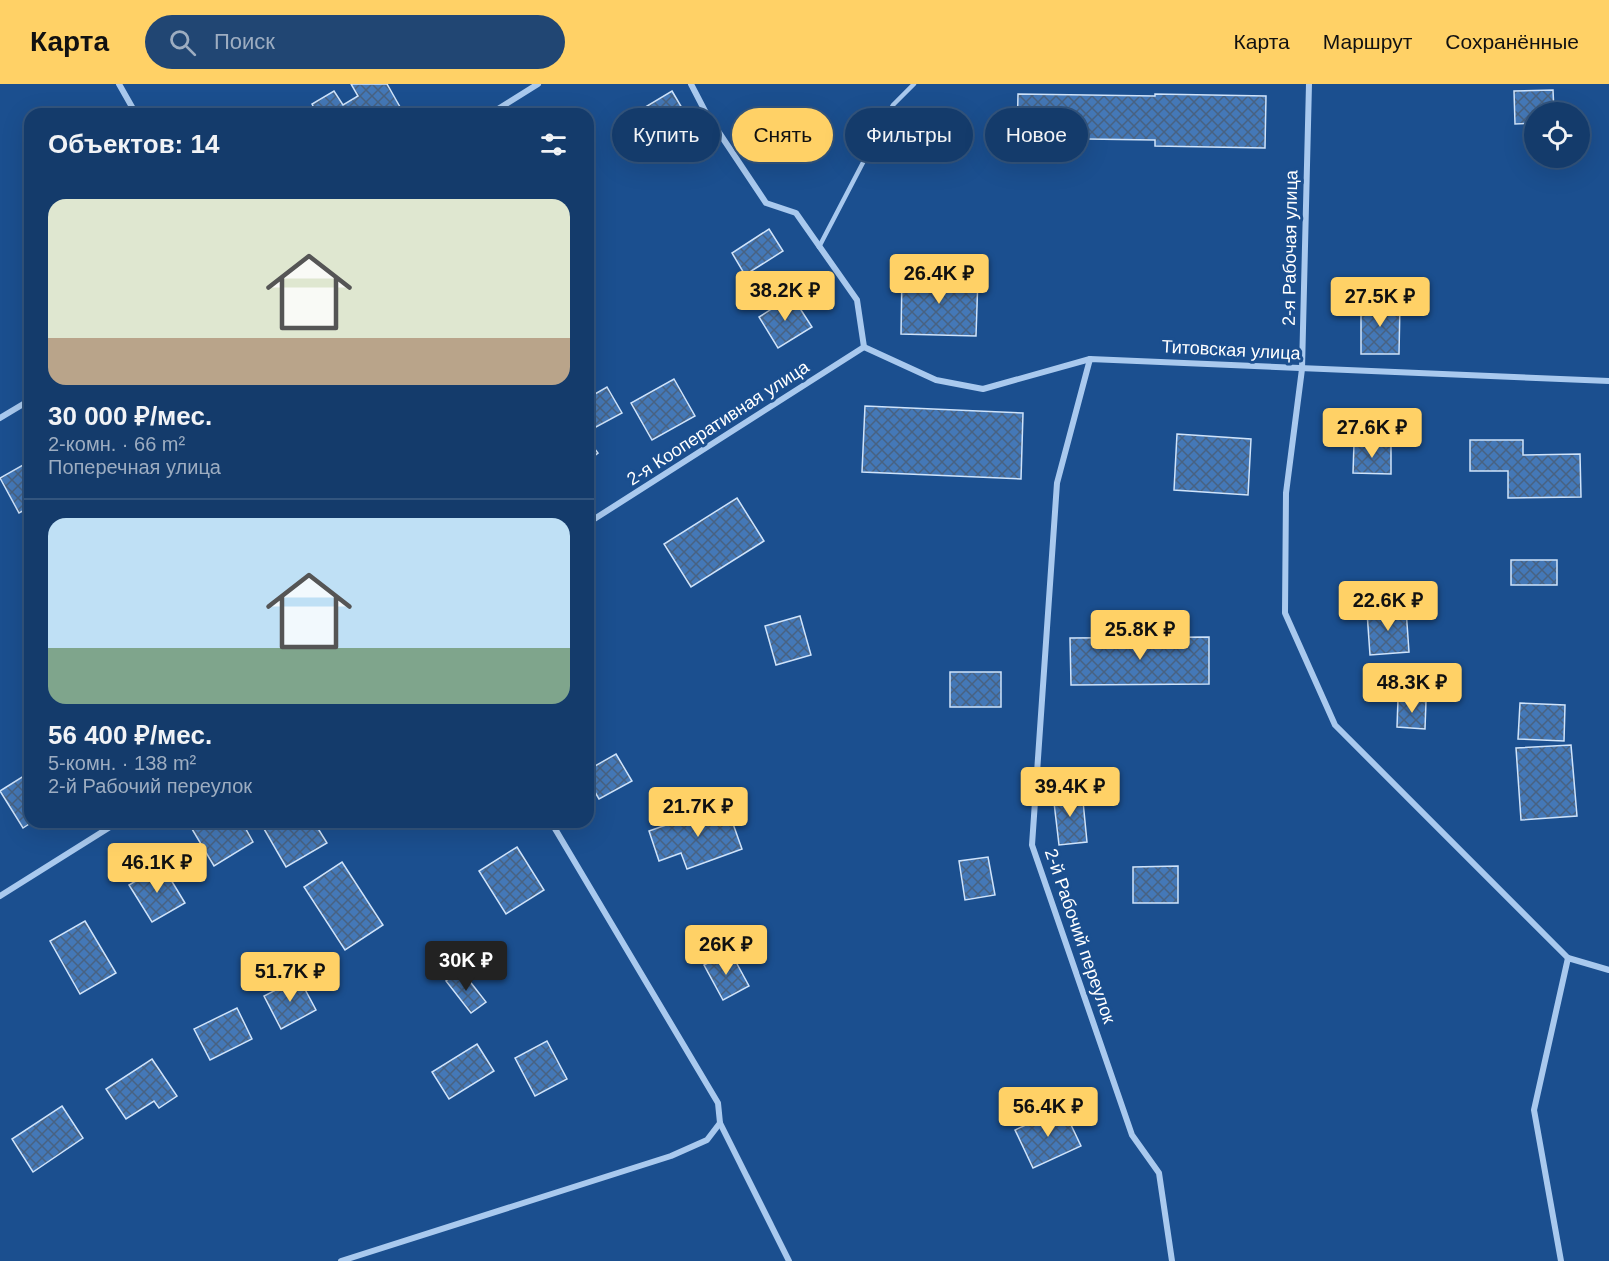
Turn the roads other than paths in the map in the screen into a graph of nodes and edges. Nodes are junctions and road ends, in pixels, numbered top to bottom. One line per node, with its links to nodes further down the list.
1 (119, 84): 6 (street)
2 (538, 84): 7 (street)
3 (691, 84): 8 (street)
4 (914, 84): 8 (lane)
5 (1309, 84): 11 (street, 2-я Рабочая улица)
6 (133, 108)
7 (500, 108)
8 (819, 247): 9 (street)
9 (864, 347): 10 (street, Титовская улица); 15 (street, 2-я Кооперативная улица)
10 (1090, 359): 11 (street, Титовская улица); 24 (street, 2-й Рабочий переулок)
11 (1302, 369): 12 (street, Титовская улица); 19 (street, 2-я Рабочая улица)
12 (1609, 381)
13 (24, 404): 14 (street)
14 (0, 418)
15 (594, 520)
16 (108, 828): 18 (street)
17 (555, 828): 21 (street)
18 (0, 896)
19 (1568, 958): 20 (street); 25 (street)
20 (1609, 970)
21 (720, 1123): 22 (street); 23 (street)
22 (341, 1261)
23 (789, 1261)
24 (1172, 1261)
25 (1561, 1261)

